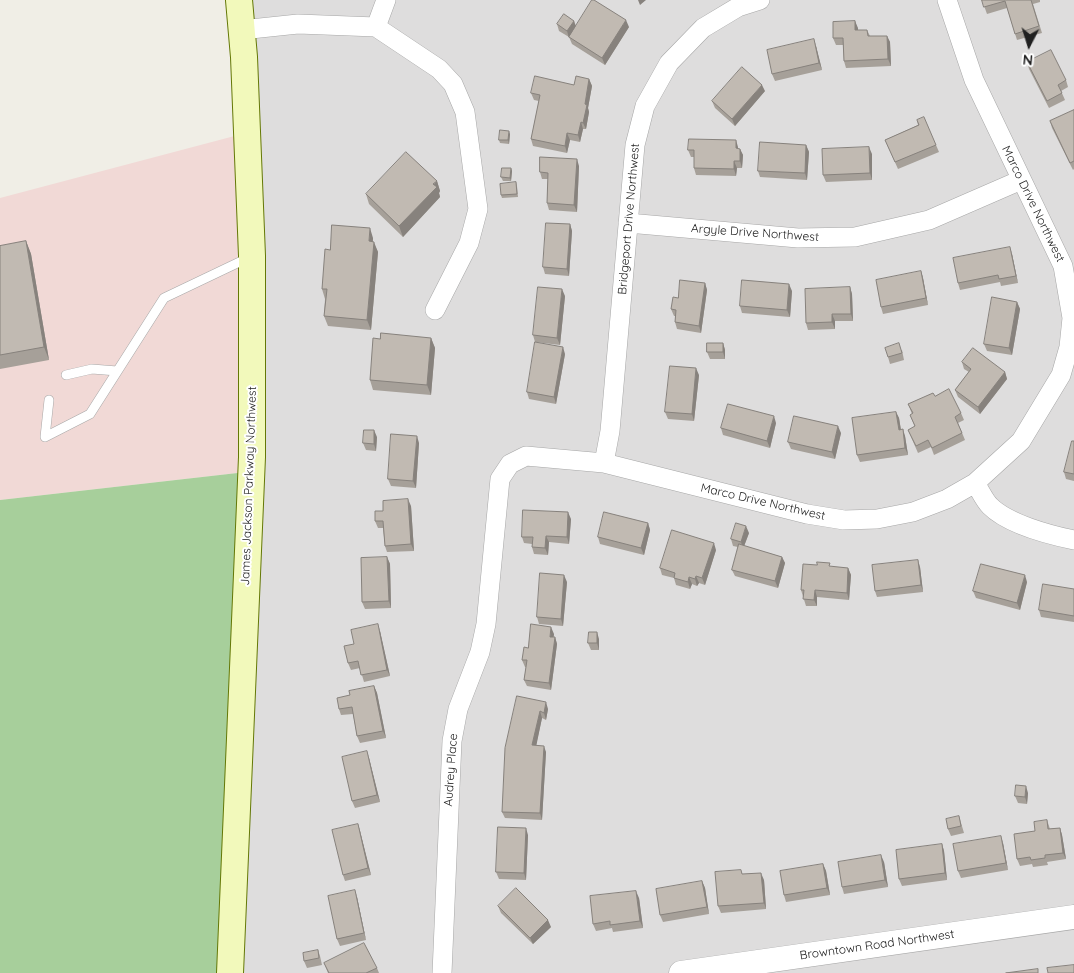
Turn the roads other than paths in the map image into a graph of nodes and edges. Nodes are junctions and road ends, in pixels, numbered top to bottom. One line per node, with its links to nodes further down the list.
1 (239, 0): 6 (main road, James Jackson Parkway Northwest)
2 (386, 0): 5 (street)
3 (760, 0): 8 (street, Bridgeport Drive Northwest)
4 (947, 0): 7 (street, Marco Drive Northwest)
5 (376, 27): 6 (street); 11 (street)
6 (241, 30): 9 (main road, James Jackson Parkway Northwest)
7 (1022, 180): 8 (street, Argyle Drive Northwest); 10 (street, Marco Drive Northwest)
8 (628, 223): 15 (street, Bridgeport Drive Northwest)
9 (252, 256): 12 (lane); 20 (main road, James Jackson Parkway Northwest)
10 (1069, 265): 16 (street, Marco Drive Northwest)
11 (435, 310)
12 (117, 371): 13 (lane); 14 (lane)
13 (66, 375)
14 (50, 400)
15 (604, 463): 16 (street, Marco Drive Northwest); 18 (street, Marco Drive Northwest)
16 (975, 483): 17 (street)
17 (1074, 540)
18 (494, 543): 21 (street, Audrey Place)
19 (1074, 917): 22 (street, Browntown Road Northwest)
20 (230, 973)
21 (442, 973)
22 (681, 973)

